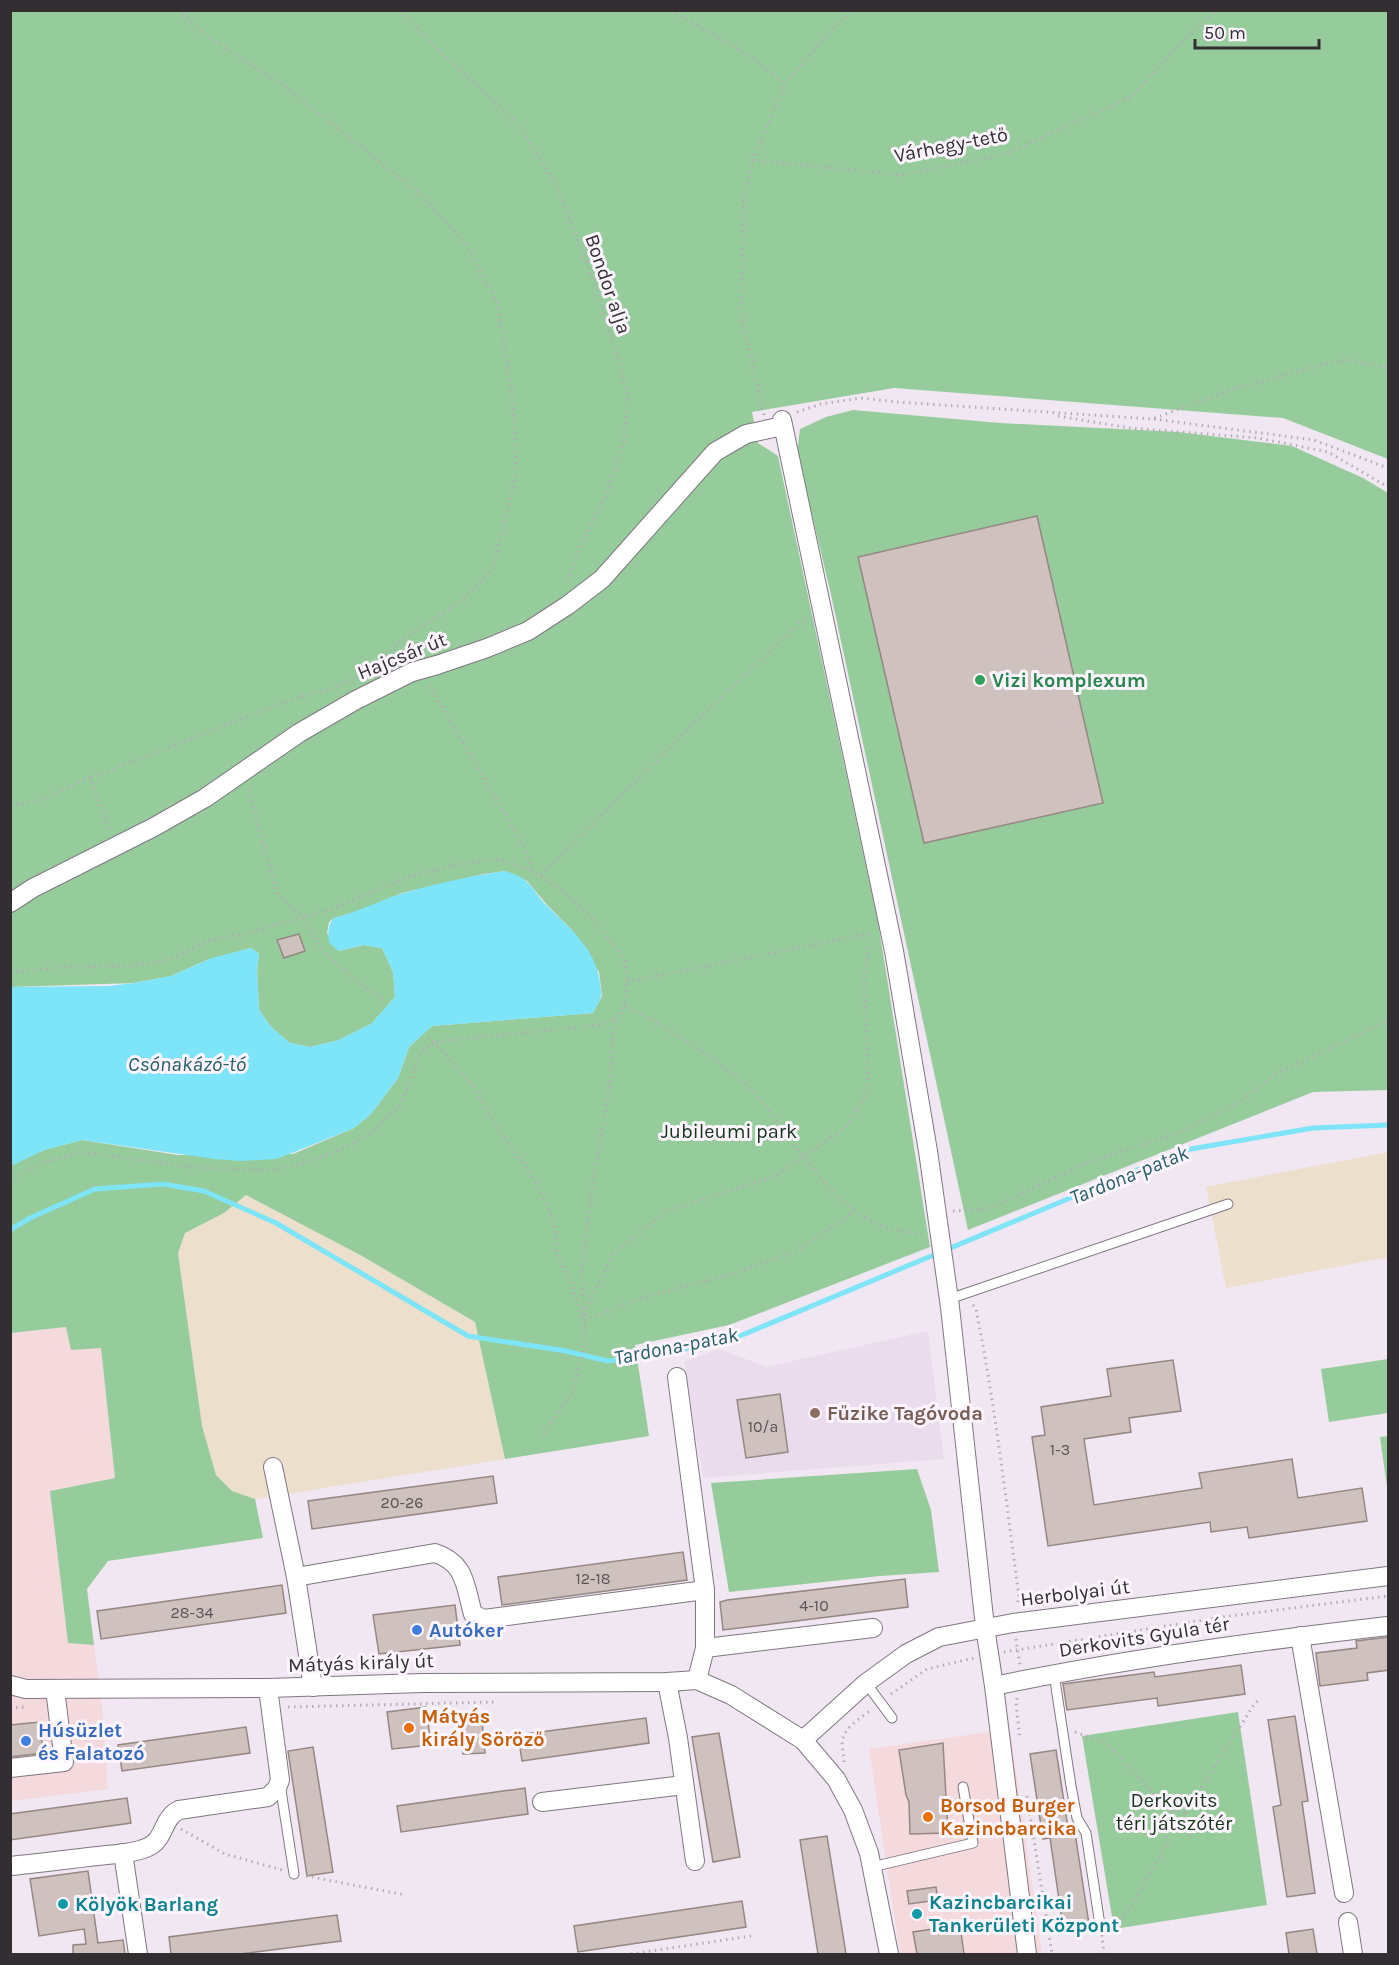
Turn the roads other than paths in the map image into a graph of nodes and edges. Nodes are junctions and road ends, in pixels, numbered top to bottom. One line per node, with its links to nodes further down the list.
1 (10, 903): 3 (street, Hajcsár út)
2 (1228, 1204): 3 (lane)
3 (949, 1299): 10 (street)
4 (677, 1377): 8 (street)
5 (273, 1467): 7 (street)
6 (1389, 1575): 10 (street, Herbolyai út)
7 (296, 1577): 8 (street); 19 (street)
8 (705, 1590): 13 (street)
9 (1389, 1626): 12 (street, Derkovits Gyula tér)
10 (985, 1627): 17 (street, Herbolyai út); 18 (street)
11 (873, 1628): 13 (street)
12 (1300, 1636): 14 (street, Derkovits Gyula tér); 35 (street)
13 (705, 1648): 15 (street)
14 (1054, 1674): 18 (street, Derkovits Gyula tér); 37 (lane)
15 (697, 1680): 16 (street, Mátyás király út); 24 (street, Mátyás király út)
16 (667, 1682): 19 (street, Mátyás király út); 27 (street)
17 (866, 1683): 23 (lane); 24 (street, Herbolyai út)
18 (994, 1686): 40 (street)
19 (314, 1687): 20 (street, Mátyás király út)
20 (268, 1688): 22 (street, Mátyás király út); 26 (street)
21 (16, 1689): 22 (street, Mátyás király út)
22 (55, 1689): 25 (street)
23 (892, 1718)
24 (803, 1740): 33 (street, Mátyás király út)
25 (10, 1768)
26 (280, 1780): 30 (street); 34 (lane)
27 (684, 1785): 29 (street); 31 (street)
28 (963, 1787): 33 (lane)
29 (542, 1802)
30 (123, 1853): 32 (street); 38 (street)
31 (695, 1861)
32 (10, 1866)
33 (872, 1867): 39 (street, Mátyás király út)
34 (294, 1874)
35 (1344, 1893)
36 (1348, 1922): 41 (street)
37 (1100, 1924)
38 (138, 1954)
39 (889, 1954)
40 (1027, 1954)
41 (1353, 1954)

